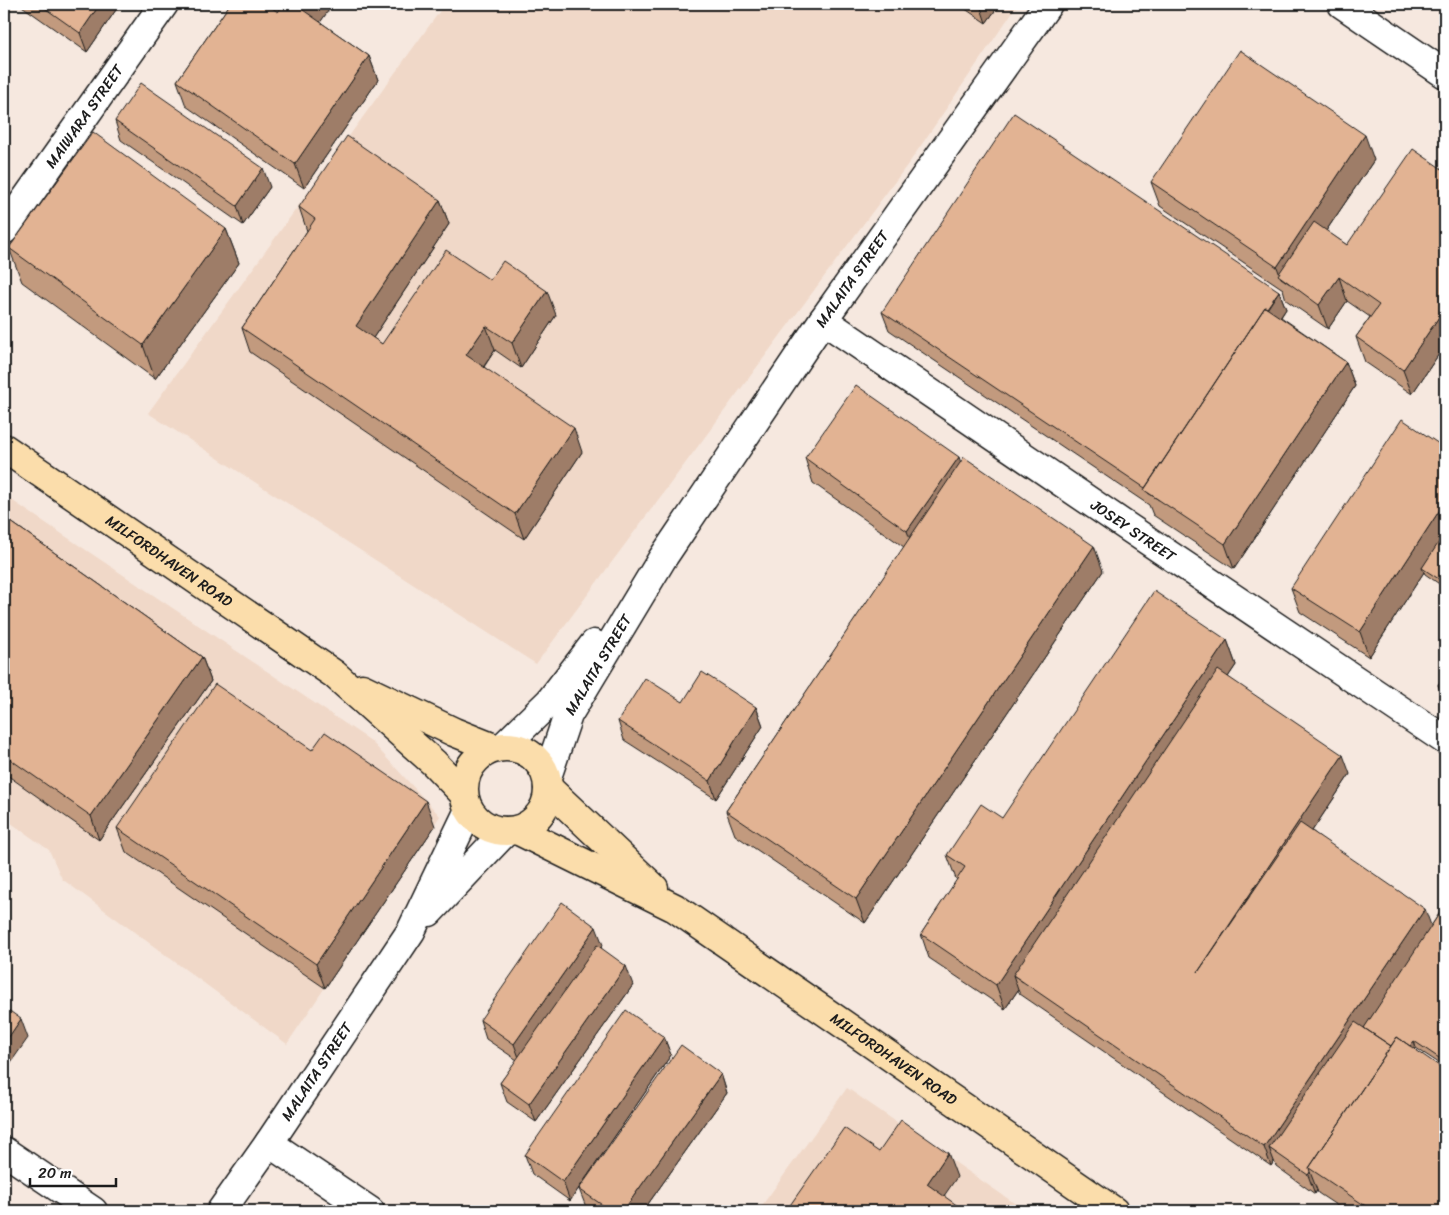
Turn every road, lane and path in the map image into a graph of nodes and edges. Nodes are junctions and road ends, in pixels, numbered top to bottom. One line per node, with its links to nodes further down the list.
1 (164, 4): 5 (street, MAIWARA STREET)
2 (1048, 4): 6 (street, MALAITA STREET)
3 (1342, 4): 4 (street)
4 (1445, 74)
5 (4, 230)
6 (823, 320): 8 (street, MALAITA STREET); 10 (street, JOSEY STREET)
7 (4, 448): 9 (main road, MILFORDHAVEN ROAD)
8 (662, 558): 11 (street, MALAITA STREET); 12 (street, MALAITA STREET)
9 (334, 674): 11 (main road, MILFORDHAVEN ROAD); 13 (main road, MILFORDHAVEN ROAD)
10 (1445, 740)
11 (499, 747): 12 (main road); 13 (main road)
12 (547, 782): 14 (main road); 15 (main road, MILFORDHAVEN ROAD)
13 (466, 801): 14 (main road); 16 (street, MALAITA STREET)
14 (511, 831): 15 (main road, MILFORDHAVEN ROAD); 16 (street, MALAITA STREET)
15 (675, 908): 22 (main road, MILFORDHAVEN ROAD)
16 (410, 931): 17 (street, MALAITA STREET)
17 (269, 1143): 20 (street, MALAITA STREET); 21 (street)
18 (4, 1151): 19 (street)
19 (93, 1211)
20 (221, 1211)
21 (370, 1211)
22 (1114, 1211)

